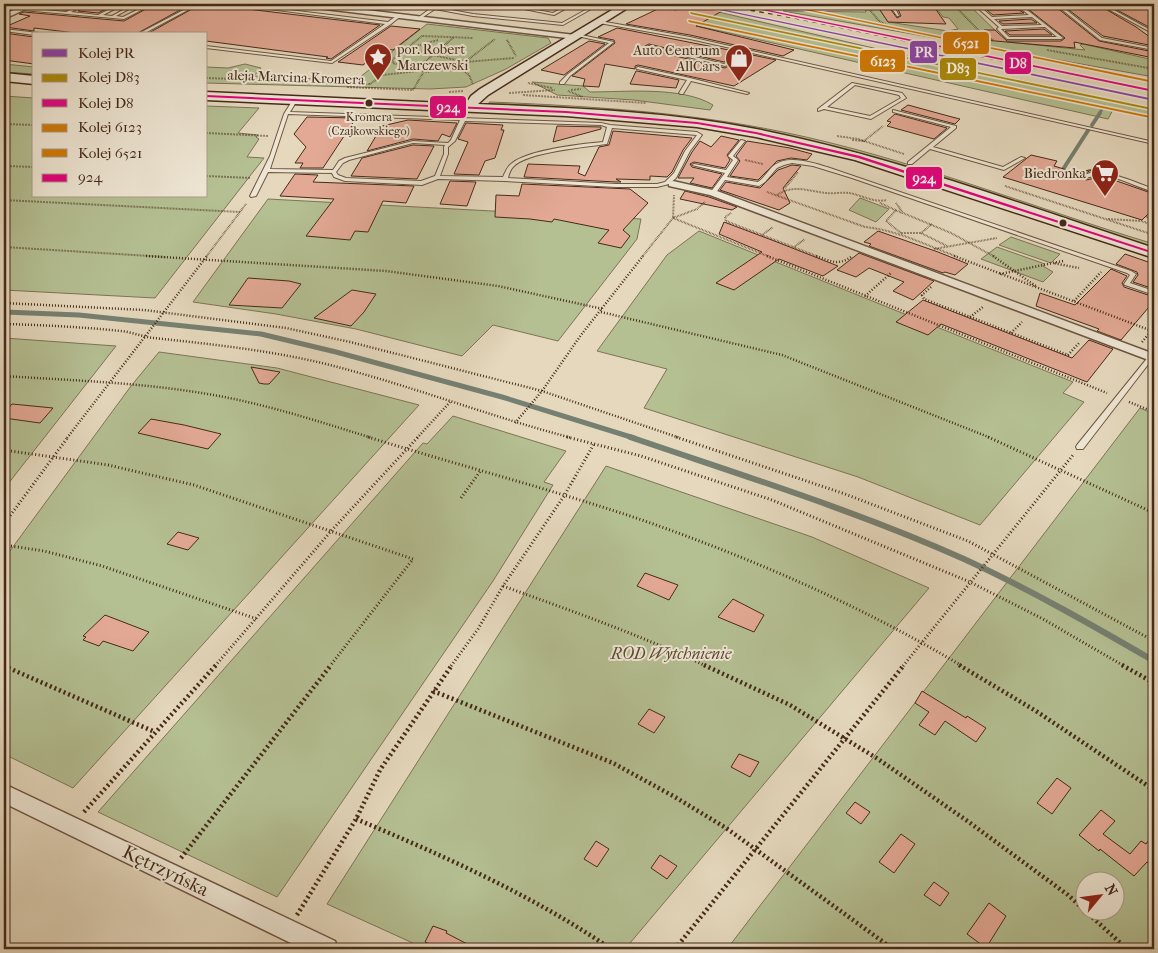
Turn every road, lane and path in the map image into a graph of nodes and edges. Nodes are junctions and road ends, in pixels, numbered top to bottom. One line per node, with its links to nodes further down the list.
1 (33, 4): 24 (street)
2 (85, 4): 26 (lane)
3 (122, 4): 27 (lane)
4 (136, 4): 29 (lane)
5 (151, 4): 29 (lane)
6 (197, 4): 41 (lane)
7 (233, 4): 36 (lane)
8 (300, 4): 25 (street)
9 (367, 4): 25 (lane)
10 (415, 4): 23 (lane)
11 (501, 4): 12 (lane)
12 (572, 4)
13 (598, 4): 23 (lane)
14 (629, 4): 35 (main road)
15 (865, 4): 38 (path)
16 (891, 4): 28 (lane)
17 (979, 4): 21 (lane)
18 (1060, 4): 51 (lane)
19 (1101, 4): 43 (lane)
20 (1019, 5): 21 (lane); 31 (lane)
21 (983, 7): 34 (lane)
22 (4, 8): 24 (lane)
23 (434, 8): 33 (lane)
24 (22, 9): 26 (lane); 32 (street)
25 (355, 10): 30 (street)
26 (68, 12): 27 (lane)
27 (100, 15): 29 (lane)
28 (898, 15)
29 (112, 16)
30 (400, 16): 33 (street); 36 (lane)
31 (1033, 16): 34 (lane); 37 (lane)
32 (4, 17)
33 (420, 18): 44 (street)
34 (991, 18): 39 (lane)
35 (600, 22): 44 (main road); 53 (lane)
36 (390, 23): 48 (lane)
37 (1046, 26): 39 (lane); 39 (lane)
38 (890, 27)
39 (1001, 27)
40 (4, 30): 42 (lane)
41 (144, 32)
42 (32, 33)
43 (1154, 33)
44 (576, 36): 70 (lane); 89 (main road)
45 (495, 39): 57 (path)
46 (438, 40): 52 (path)
47 (507, 40): 55 (path)
48 (208, 47)
49 (649, 47): 53 (lane)
50 (404, 49): 52 (path); 54 (path); 60 (path)
51 (1154, 49)
52 (412, 51): 54 (path)
53 (746, 52): 106 (lane)
54 (432, 56): 57 (path); 62 (path)
55 (516, 58): 56 (path); 57 (path)
56 (520, 60)
57 (465, 62): 59 (path)
58 (407, 63): 60 (path)
59 (456, 65): 64 (path); 73 (path)
60 (402, 66): 62 (path)
61 (638, 68): 67 (lane)
62 (415, 70): 63 (path)
63 (419, 71): 64 (path); 72 (path)
64 (423, 73): 78 (path)
65 (4, 77): 68 (main road)
66 (208, 78): 72 (path)
67 (690, 79): 83 (lane); 84 (lane)
68 (32, 80)
69 (528, 83): 87 (path)
70 (562, 83)
71 (4, 84): 74 (main road)
72 (370, 84): 77 (path)
73 (475, 86)
74 (32, 87)
75 (208, 88): 89 (main road, aleja Marcina Kromera)
76 (518, 88): 82 (path)
77 (365, 90)
78 (413, 90)
79 (464, 90): 80 (path)
80 (450, 92)
81 (508, 92): 82 (path)
82 (523, 92): 85 (path)
83 (681, 93)
84 (747, 93)
85 (528, 95)
86 (208, 96): 88 (main road, aleja Marcina Kromera)
87 (553, 96)
88 (296, 99): 89 (main road, aleja Marcina Kromera); 92 (lane)
89 (473, 103): 96 (main road); 110 (main road)
90 (822, 109): 90 (lane)
91 (895, 111): 108 (lane)
92 (288, 113): 95 (lane); 115 (lane)
93 (1133, 115): 94 (path)
94 (1154, 116)
95 (463, 119): 99 (lane); 107 (lane)
96 (633, 121): 99 (lane); 124 (lane); 155 (main road)
97 (4, 124): 98 (path)
98 (32, 125)
99 (610, 126): 123 (lane)
100 (883, 126): 105 (path)
101 (208, 133): 102 (path)
102 (257, 136)
103 (836, 136): 105 (path)
104 (743, 141): 117 (lane)
105 (864, 142): 110 (path)
106 (1154, 143)
107 (448, 144): 116 (lane); 120 (lane)
108 (929, 147): 109 (lane); 110 (lane)
109 (1024, 158)
110 (910, 160): 149 (main road)
111 (805, 164): 122 (lane); 127 (path); 160 (lane)
112 (694, 165): 117 (lane)
113 (4, 166): 114 (path)
114 (32, 167)
115 (266, 170): 116 (lane); 131 (lane)
116 (334, 172): 120 (lane)
117 (728, 172): 122 (lane)
118 (208, 176): 121 (path)
119 (1086, 176): 128 (lane)
120 (437, 177): 123 (lane)
121 (249, 178)
122 (724, 178): 129 (lane)
123 (505, 179): 124 (lane)
124 (674, 184): 129 (street); 139 (path)
125 (1008, 187): 141 (path)
126 (758, 189): 130 (path)
127 (784, 189): 130 (path); 133 (path)
128 (1154, 191)
129 (713, 193): 139 (path); 159 (street)
130 (777, 195): 148 (path)
131 (253, 196): 136 (path)
132 (4, 200): 136 (path)
133 (879, 203): 135 (path); 137 (path)
134 (738, 209): 153 (path)
135 (896, 210): 137 (path); 144 (path)
136 (240, 212): 157 (path)
137 (903, 213): 142 (path)
138 (1146, 217): 140 (path)
139 (673, 218): 166 (path); 170 (path)
140 (1154, 219)
141 (1107, 220): 143 (path); 146 (path)
142 (932, 224): 145 (path); 150 (path)
143 (1154, 226)
144 (901, 233): 145 (path); 148 (path)
145 (920, 233): 151 (path)
146 (1154, 235)
147 (810, 236): 153 (path)
148 (907, 238): 154 (path)
149 (1154, 240)
150 (966, 242): 151 (path); 161 (path)
151 (949, 246): 154 (path)
152 (4, 247): 157 (path)
153 (794, 247): 156 (path)
154 (934, 250): 162 (path)
155 (1154, 253)
156 (856, 254)
157 (204, 258): 170 (path); 171 (path)
158 (1053, 263): 161 (path)
159 (902, 264): 166 (path); 179 (street)
160 (1108, 264): 165 (lane); 167 (path)
161 (1017, 272): 162 (path); 164 (path)
162 (998, 274): 164 (path)
163 (935, 284): 172 (path)
164 (1039, 289): 167 (path)
165 (1154, 293)
166 (865, 296): 183 (path)
167 (1074, 301): 175 (path)
168 (4, 303): 171 (path)
169 (987, 303): 172 (path)
170 (602, 310): 182 (path); 192 (path)
171 (163, 314): 177 (path); 182 (path)
172 (970, 317): 176 (path)
173 (1026, 318): 176 (path)
174 (4, 324): 177 (path)
175 (1152, 331)
176 (1011, 333): 178 (path)
177 (146, 336): 181 (path); 184 (path)
178 (1083, 340)
179 (1153, 356): 183 (lane)
180 (4, 376): 181 (path)
181 (108, 384): 189 (path); 191 (path)
182 (542, 392): 186 (path); 200 (path)
183 (1118, 398): 185 (path); 188 (lane)
184 (450, 402): 186 (path); 189 (path)
185 (1154, 412)
186 (515, 423): 187 (path)
187 (594, 444): 194 (path); 201 (path)
188 (1080, 447): 192 (path)
189 (406, 449): 193 (path); 198 (path)
190 (4, 450): 191 (path)
191 (51, 458): 197 (path); 198 (path)
192 (1060, 469): 196 (path); 200 (path)
193 (480, 470): 194 (path); 195 (path)
194 (564, 496): 202 (path); 205 (path)
195 (461, 498)
196 (1154, 514)
197 (4, 524)
198 (332, 530): 203 (path); 216 (path)
199 (4, 545): 203 (path)
200 (992, 553): 201 (path); 204 (path)
201 (972, 580): 205 (path); 207 (path)
202 (503, 586): 208 (path); 210 (path)
203 (257, 619): 209 (path)
204 (1154, 641)
205 (921, 643): 210 (path); 211 (path)
206 (4, 666): 209 (path)
207 (1154, 683)
208 (433, 691): 213 (path); 215 (path)
209 (156, 732): 214 (path)
210 (844, 738): 215 (path); 222 (path)
211 (1154, 790)
212 (4, 793): 214 (street, Kętrzyńska)
213 (356, 819): 217 (path); 219 (path)
214 (72, 825): 217 (street, Kętrzyńska)
215 (755, 849): 220 (path); 221 (path)
216 (185, 854)
217 (288, 930): 218 (street, Kętrzyńska)
218 (327, 949)
219 (611, 949)
220 (674, 949)
221 (893, 949)
222 (1127, 949)

